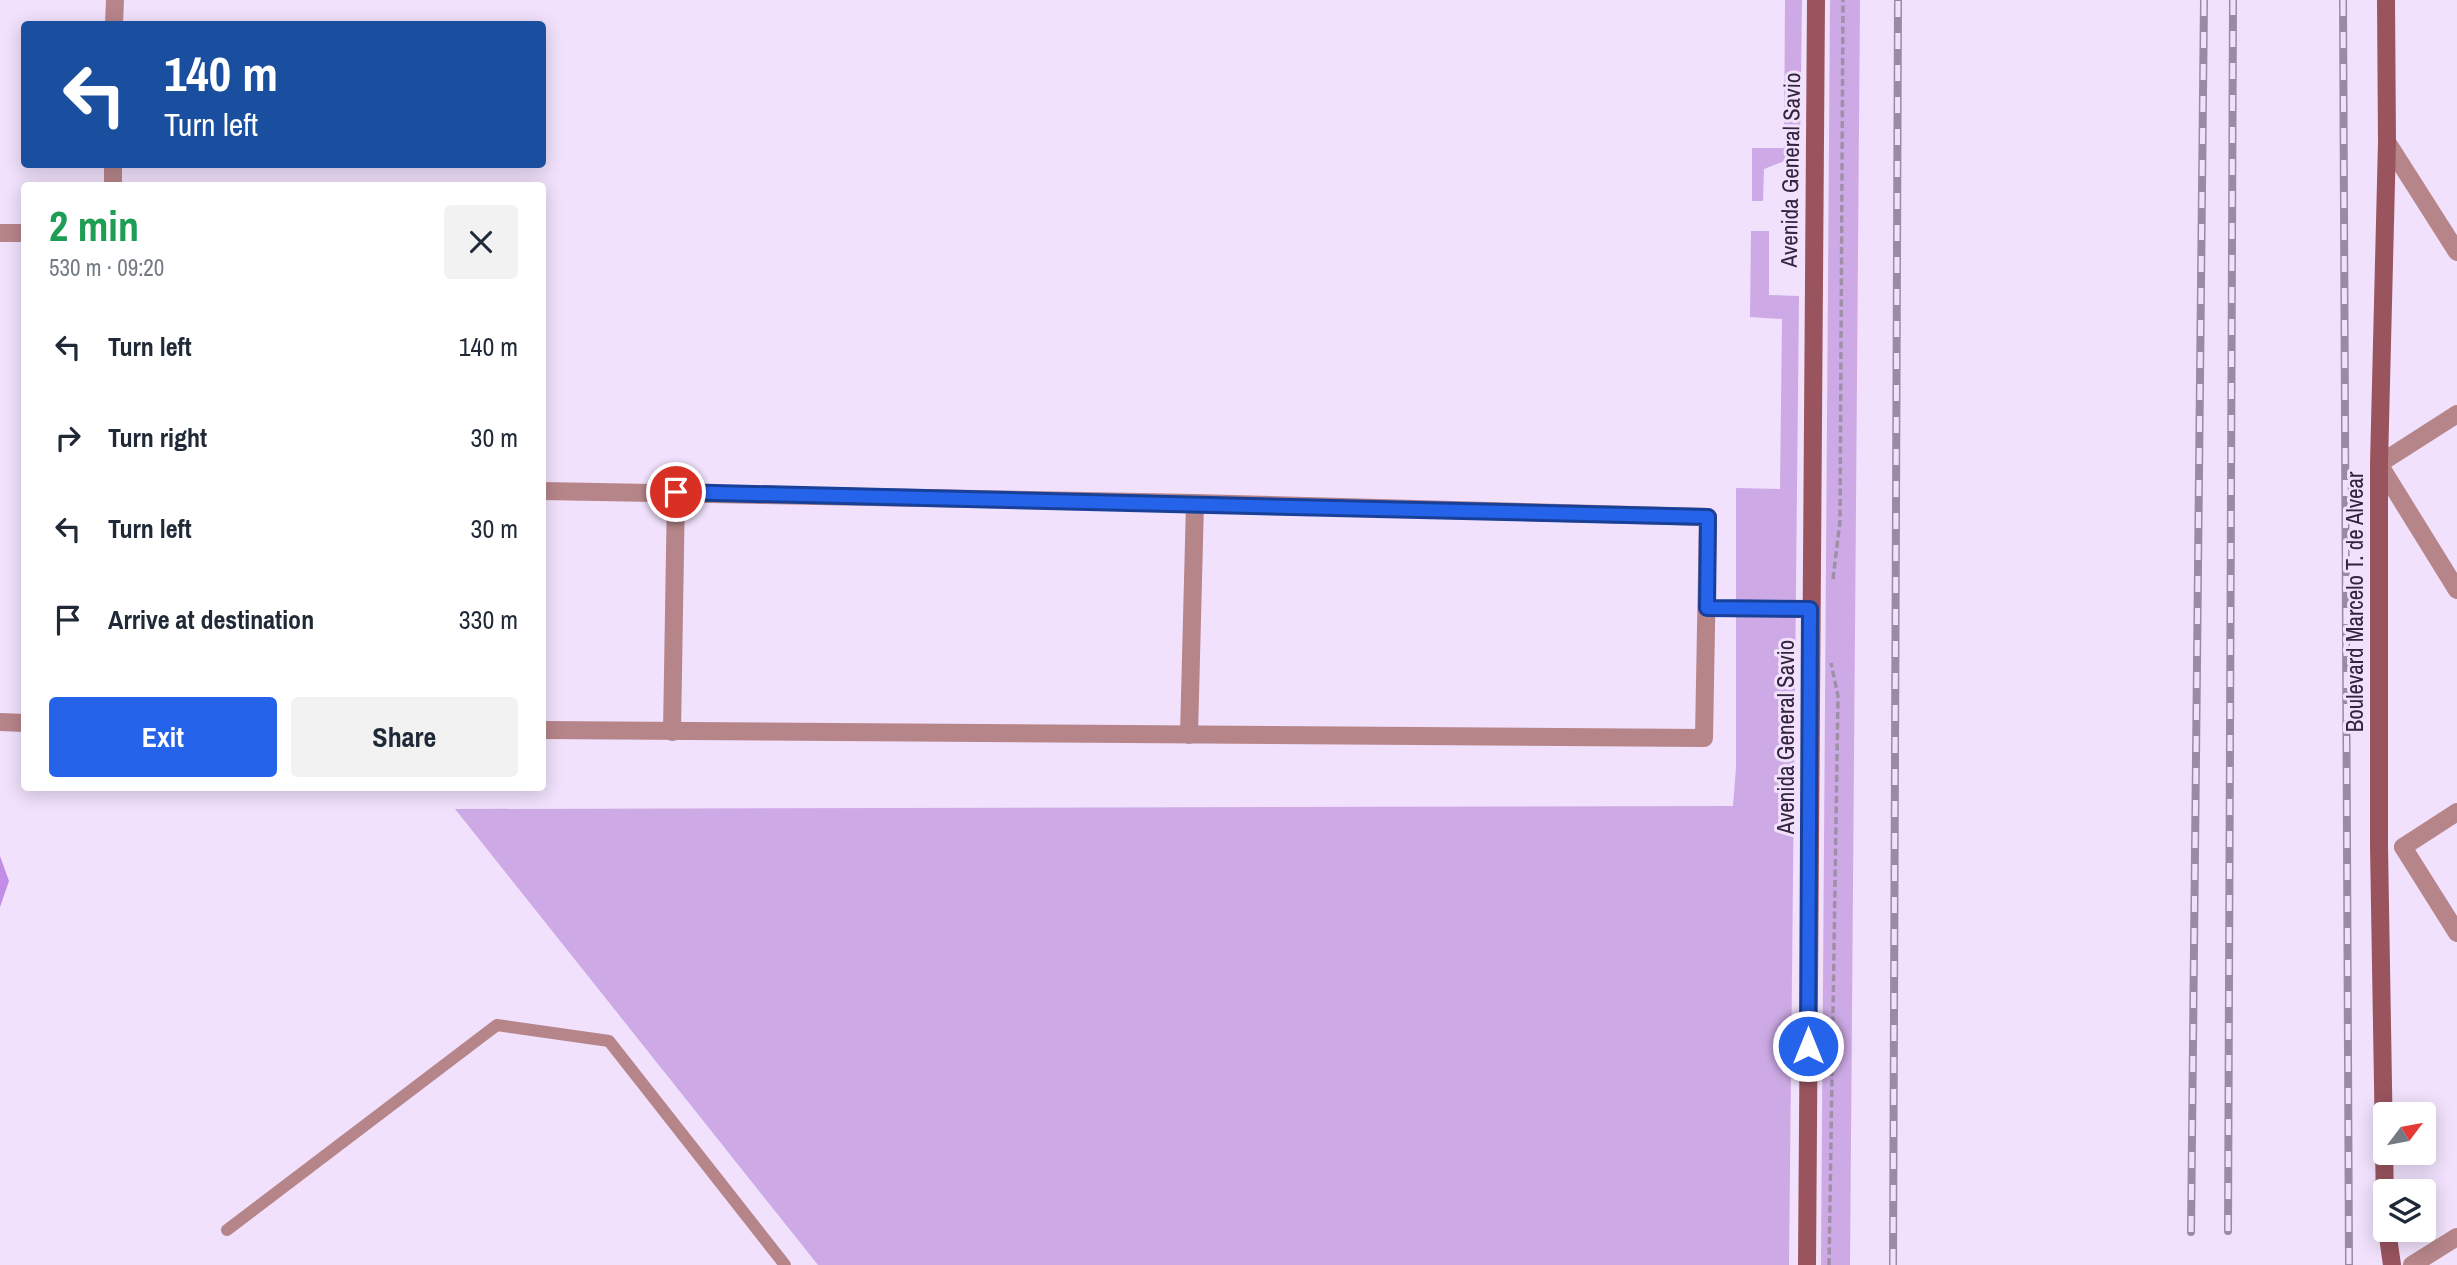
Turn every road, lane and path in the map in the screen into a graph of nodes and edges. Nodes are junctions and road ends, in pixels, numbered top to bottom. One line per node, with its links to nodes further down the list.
1 (115, 0): 5 (street)
2 (1816, 0): 18 (main road, Avenida General Savio)
3 (1843, 0): 15 (path)
4 (2386, 0): 6 (main road, Boulevard Marcelo T. de Alvear)
5 (114, 21)
6 (2388, 142): 9 (street); 11 (main road, Boulevard Marcelo T. de Alvear)
7 (0, 233): 8 (street)
8 (21, 233)
9 (2457, 252)
10 (2457, 414): 11 (street)
11 (2379, 464): 16 (street); 26 (main road, Boulevard Marcelo T. de Alvear)
12 (546, 491): 13 (street)
13 (676, 492): 14 (street); 23 (street)
14 (1195, 503): 17 (street); 24 (street)
15 (1832, 584)
16 (2457, 590)
17 (1707, 608): 18 (lane); 24 (street)
18 (1810, 609): 34 (main road, Avenida General Savio)
19 (1830, 660): 35 (path)
20 (0, 722): 21 (street)
21 (21, 723)
22 (546, 730): 23 (street)
23 (672, 732): 24 (street)
24 (1189, 735)
25 (2457, 812): 27 (street)
26 (2379, 846): 27 (street); 29 (main road, Boulevard Marcelo T. de Alvear)
27 (2403, 847): 28 (street)
28 (2457, 933)
29 (2385, 1179)
30 (227, 1230): 33 (lane)
31 (2457, 1237): 37 (street)
32 (2389, 1242): 36 (main road)
33 (785, 1265)
34 (1807, 1265)
35 (1829, 1265)
36 (2392, 1265)
37 (2412, 1265)

